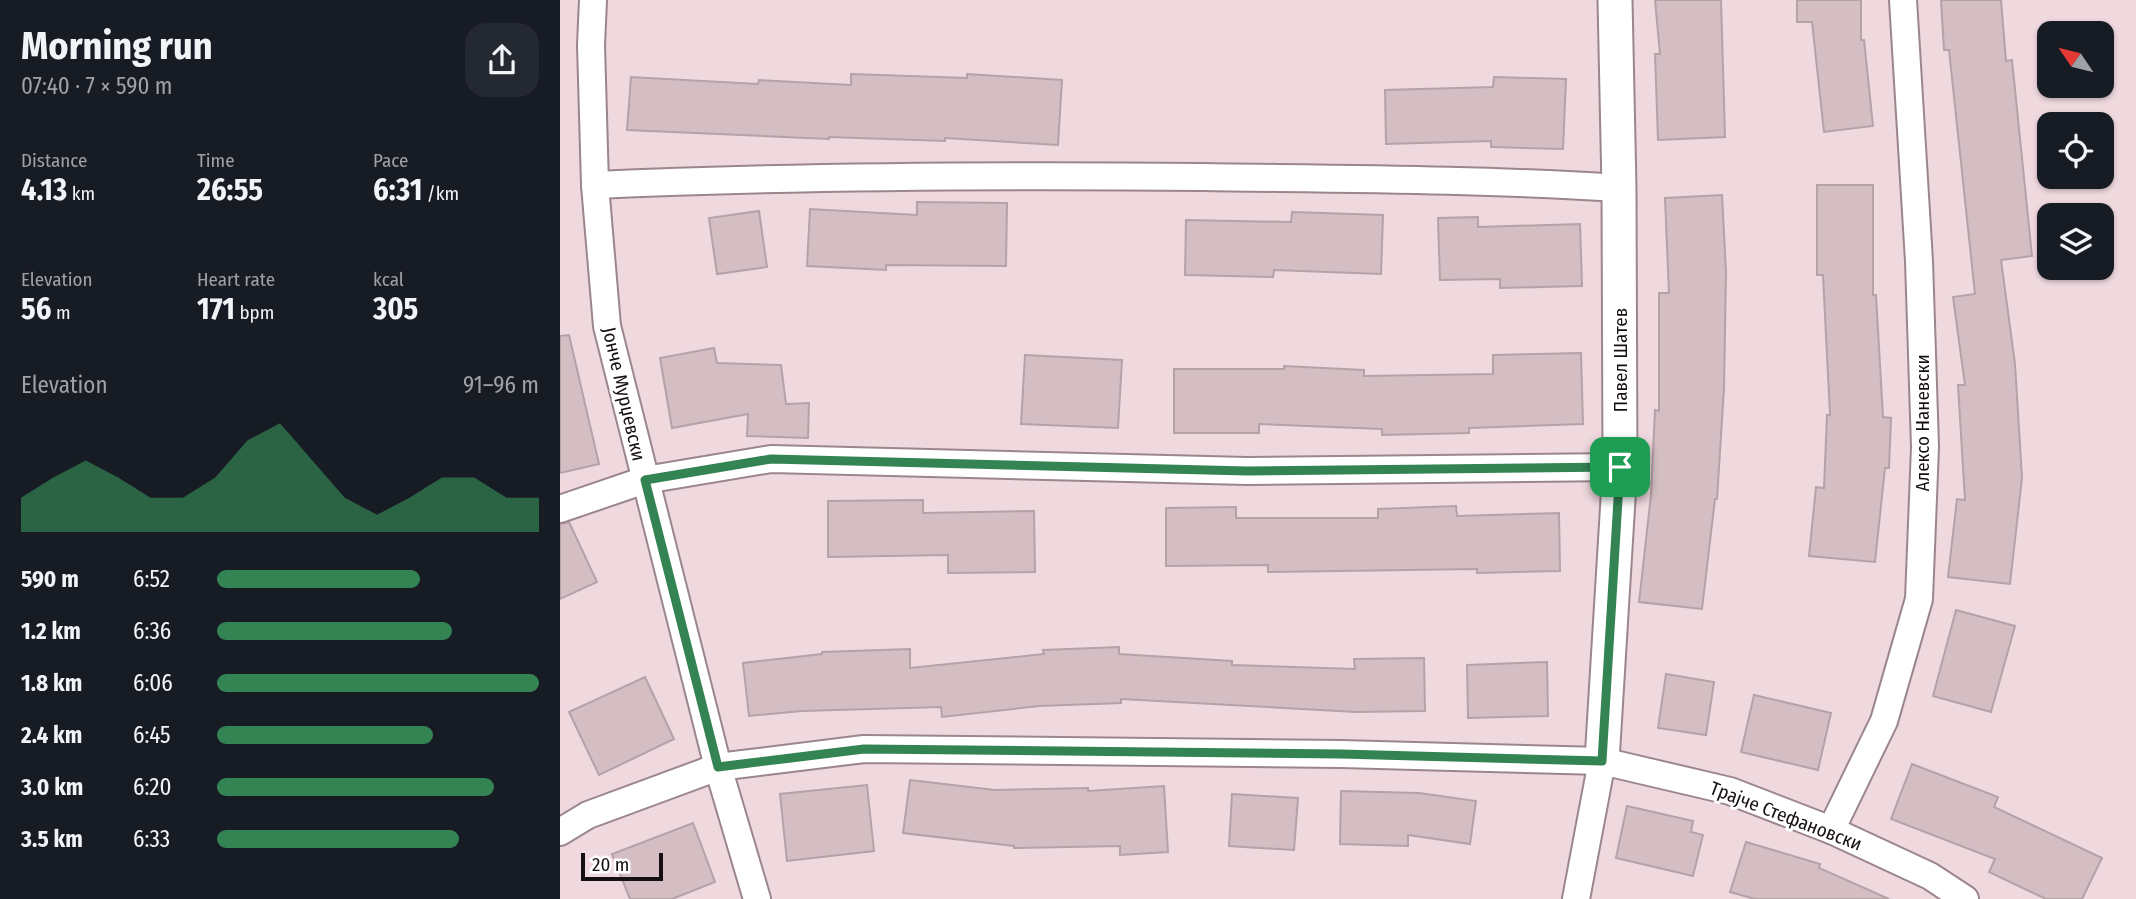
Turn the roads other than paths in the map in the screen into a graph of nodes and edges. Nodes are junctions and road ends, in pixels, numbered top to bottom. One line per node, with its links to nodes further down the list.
1 (593, 0): 4 (street, Јонче Мурџевски)
2 (1615, 0): 5 (street, Павел Шатев)
3 (1903, 0): 11 (street, Алексо Наневски)
4 (595, 185): 5 (street); 7 (street, Јонче Мурџевски)
5 (1619, 188): 6 (street, Павел Шатев)
6 (1620, 467): 7 (street); 9 (street, Павел Шатев)
7 (645, 480): 8 (street); 10 (street, Јонче Мурџевски)
8 (560, 509)
9 (1602, 761): 10 (street, Трајче Стефановски); 11 (street, Трајче Стефановски); 14 (street)
10 (718, 767): 12 (street, Трајче Стефановски); 13 (street, Јонче Мурџевски)
11 (1831, 830): 15 (street, Трајче Стефановски)
12 (560, 832)
13 (757, 899)
14 (1576, 899)
15 (1965, 899)

